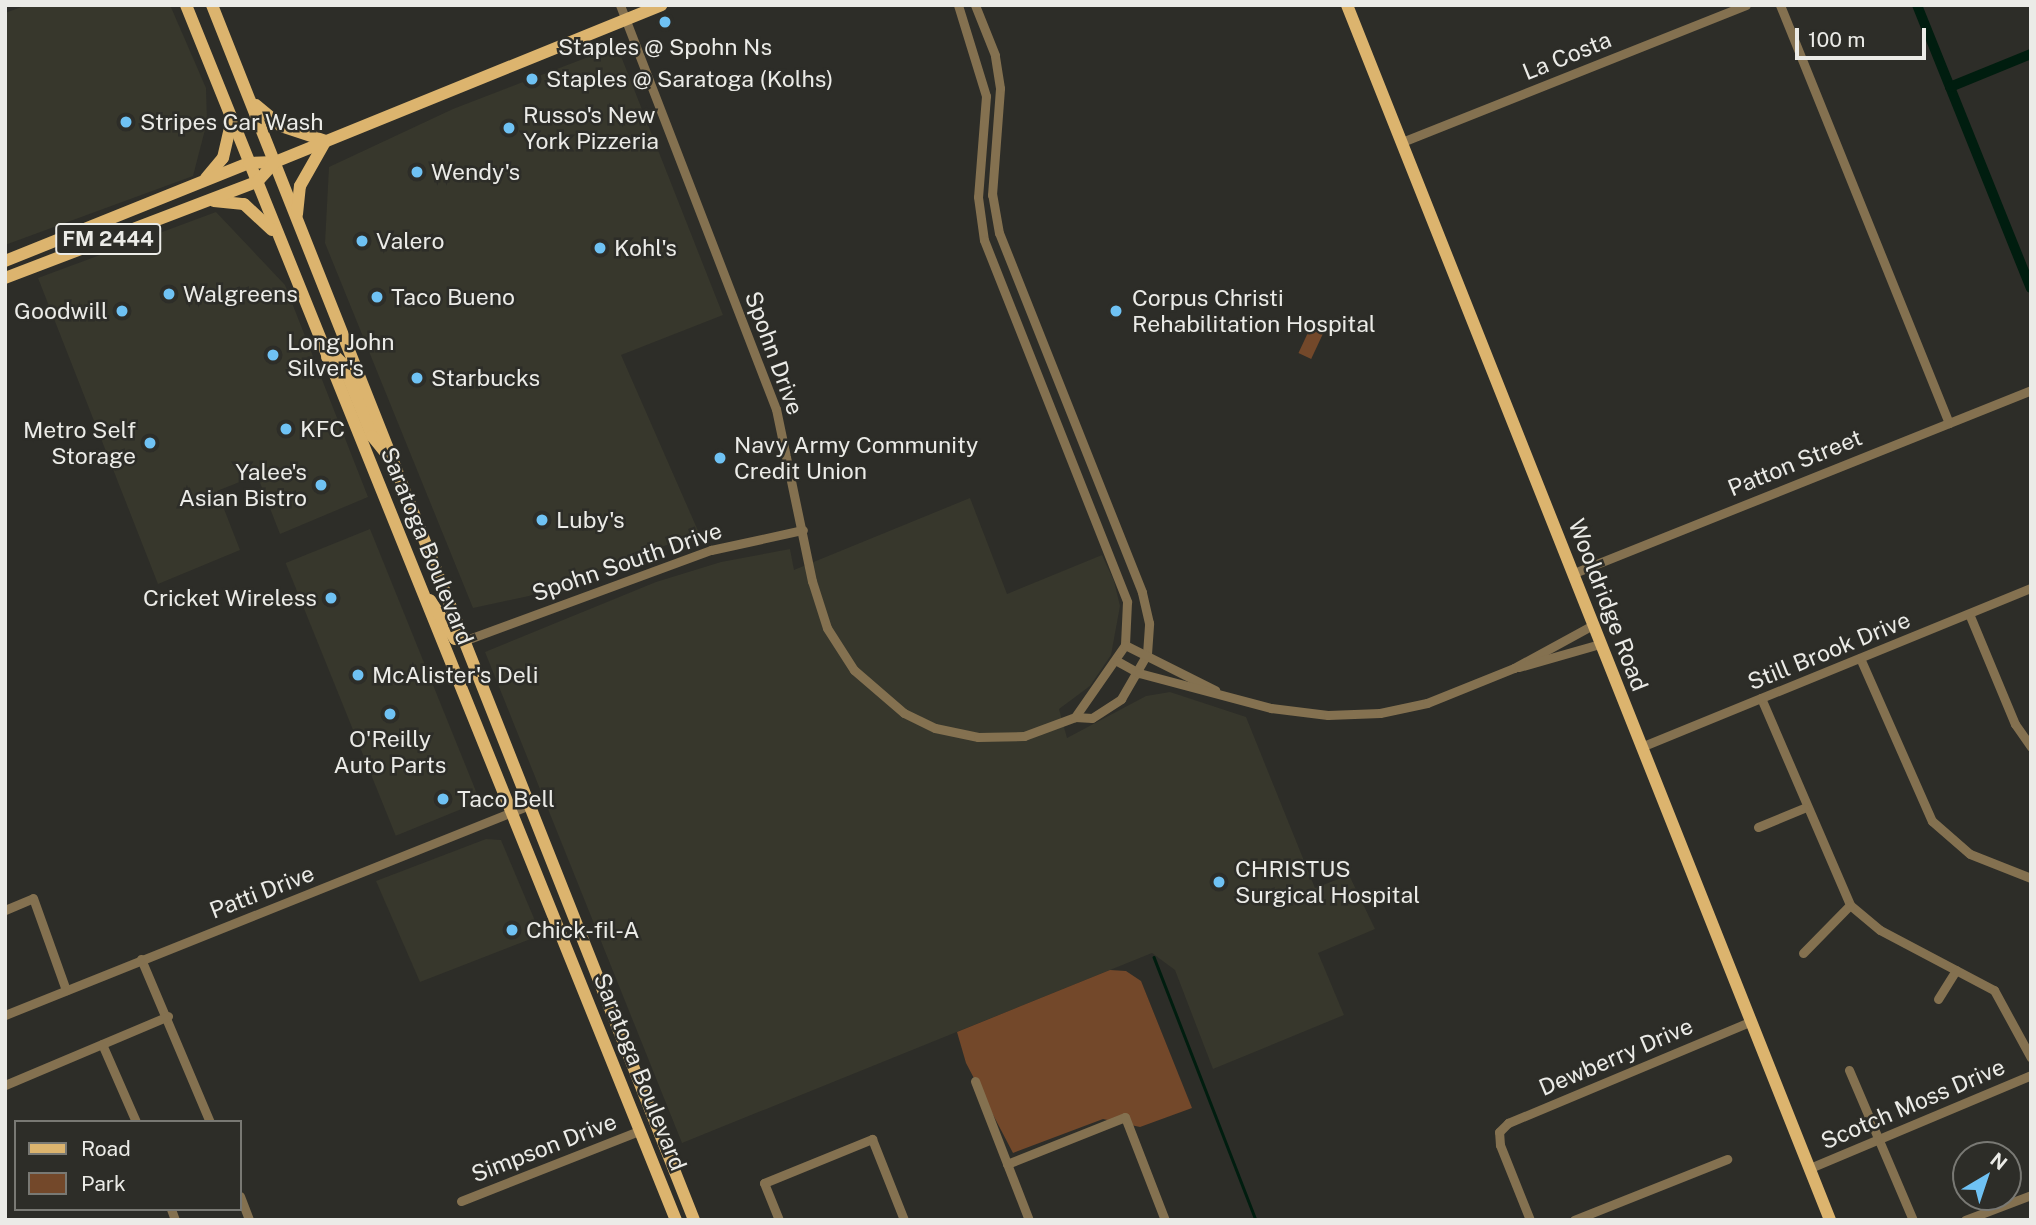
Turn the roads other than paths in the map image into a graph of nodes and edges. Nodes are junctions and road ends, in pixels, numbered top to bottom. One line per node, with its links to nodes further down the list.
1 (186, 5): 16 (main road, Saratoga Boulevard)
2 (212, 5): 13 (main road, Saratoga Boulevard)
3 (620, 5): 11 (street, Spohn Drive)
4 (661, 5): 11 (main road)
5 (958, 5): 12 (street)
6 (975, 5): 10 (street)
7 (1347, 5): 18 (main road, Wooldridge Road)
8 (1746, 5): 18 (street, La Costa)
9 (1780, 5): 34 (street)
10 (979, 18): 12 (street); 15 (street)
11 (626, 19): 17 (main road); 36 (street, Spohn Drive)
12 (966, 23): 14 (street)
13 (248, 96): 17 (main road); 19 (main road, Saratoga Boulevard)
14 (986, 108): 15 (street); 28 (street)
15 (1000, 109): 27 (street)
16 (232, 120): 20 (main road, Saratoga Boulevard); 21 (main road)
17 (326, 141): 19 (main road); 24 (main road)
18 (1402, 142): 39 (main road, Wooldridge Road)
19 (275, 162): 20 (main road, FM 2444); 22 (main road, FM 2444); 24 (main road, Saratoga Boulevard)
20 (249, 163): 21 (main road, FM 2444); 22 (main road, Saratoga Boulevard)
21 (202, 182): 26 (main road, FM 2444)
22 (257, 182): 23 (main road, FM 2444); 25 (main road, Saratoga Boulevard)
23 (211, 201): 25 (main road); 29 (main road, FM 2444)
24 (296, 216): 35 (main road, Saratoga Boulevard)
25 (283, 245): 30 (main road, Saratoga Boulevard)
26 (5, 261)
27 (1011, 268): 28 (street); 32 (street)
28 (998, 273): 33 (street)
29 (5, 278)
30 (327, 357): 35 (main road); 41 (main road, Saratoga Boulevard)
31 (2031, 390): 34 (street, Patton Street)
32 (1064, 399): 33 (street); 37 (street)
33 (1051, 404): 38 (street)
34 (1949, 423): 39 (street, Patton Street)
35 (399, 468): 44 (main road, Saratoga Boulevard)
36 (803, 530): 44 (street, Spohn South Drive); 54 (street, Spohn Drive)
37 (1124, 546): 38 (street); 47 (street)
38 (1111, 552): 45 (street)
39 (1574, 573): 43 (main road, Wooldridge Road)
40 (2031, 588): 42 (street, Still Brook Drive)
41 (421, 589): 44 (main road); 59 (main road, Saratoga Boulevard)
42 (1970, 616): 48 (street, Still Brook Drive); 56 (street)
43 (1592, 625): 46 (main road, Wooldridge Road); 50 (street)
44 (466, 640): 57 (main road, Saratoga Boulevard)
45 (1125, 645): 47 (street); 49 (street)
46 (1600, 645): 50 (street); 55 (main road, Wooldridge Road)
47 (1147, 653): 51 (street, Spohn Drive); 52 (street)
48 (1860, 658): 53 (street, Still Brook Drive); 61 (street)
49 (1117, 661): 51 (street); 54 (street)
50 (1514, 668): 52 (street)
51 (1139, 673): 52 (street); 54 (street, Spohn Drive)
52 (1219, 692)
53 (1760, 698): 55 (street, Still Brook Drive); 58 (street)
54 (1075, 716)
55 (1641, 747): 71 (main road, Wooldridge Road)
56 (2031, 747)
57 (532, 804): 59 (street, Patti Drive); 85 (main road, Saratoga Boulevard)
58 (1804, 808): 60 (street); 62 (street)
59 (512, 813): 65 (street, Patti Drive); 80 (main road, Saratoga Boulevard)
60 (1758, 827)
61 (2031, 878)
62 (1850, 905): 64 (street); 66 (street)
63 (5, 910): 67 (street)
64 (1803, 953)
65 (141, 959): 67 (street, Patti Drive); 70 (street)
66 (1956, 970): 68 (street); 73 (street)
67 (66, 990): 69 (street, Patti Drive)
68 (1938, 999)
69 (5, 1015)
70 (168, 1016): 72 (street); 79 (street)
71 (1750, 1022): 84 (main road, Wooldridge Road); 96 (street, Dewberry Drive)
72 (103, 1044): 77 (street); 78 (street)
73 (2031, 1058)
74 (1849, 1070): 81 (street)
75 (2031, 1075): 81 (street, Scotch Moss Drive)
76 (975, 1081): 83 (street)
77 (5, 1085)
78 (135, 1120)
79 (209, 1120)
80 (641, 1130): 85 (main road); 88 (street, Simpson Drive); 90 (main road, Saratoga Boulevard)
81 (1881, 1141): 84 (street, Scotch Moss Drive); 99 (street)
82 (1727, 1159): 97 (street)
83 (1007, 1164): 94 (street); 95 (street)
84 (1810, 1168): 98 (main road, Wooldridge Road)
85 (678, 1180): 91 (main road, Saratoga Boulevard)
86 (2031, 1195): 100 (street)
87 (242, 1201): 89 (street)
88 (461, 1201)
89 (249, 1220)
90 (676, 1220)
91 (694, 1220)
92 (779, 1220): 93 (street)
93 (904, 1220)
94 (1029, 1220)
95 (1166, 1220)
96 (1530, 1220)
97 (1574, 1220)
98 (1830, 1220)
99 (1913, 1220)
100 (1965, 1220)

